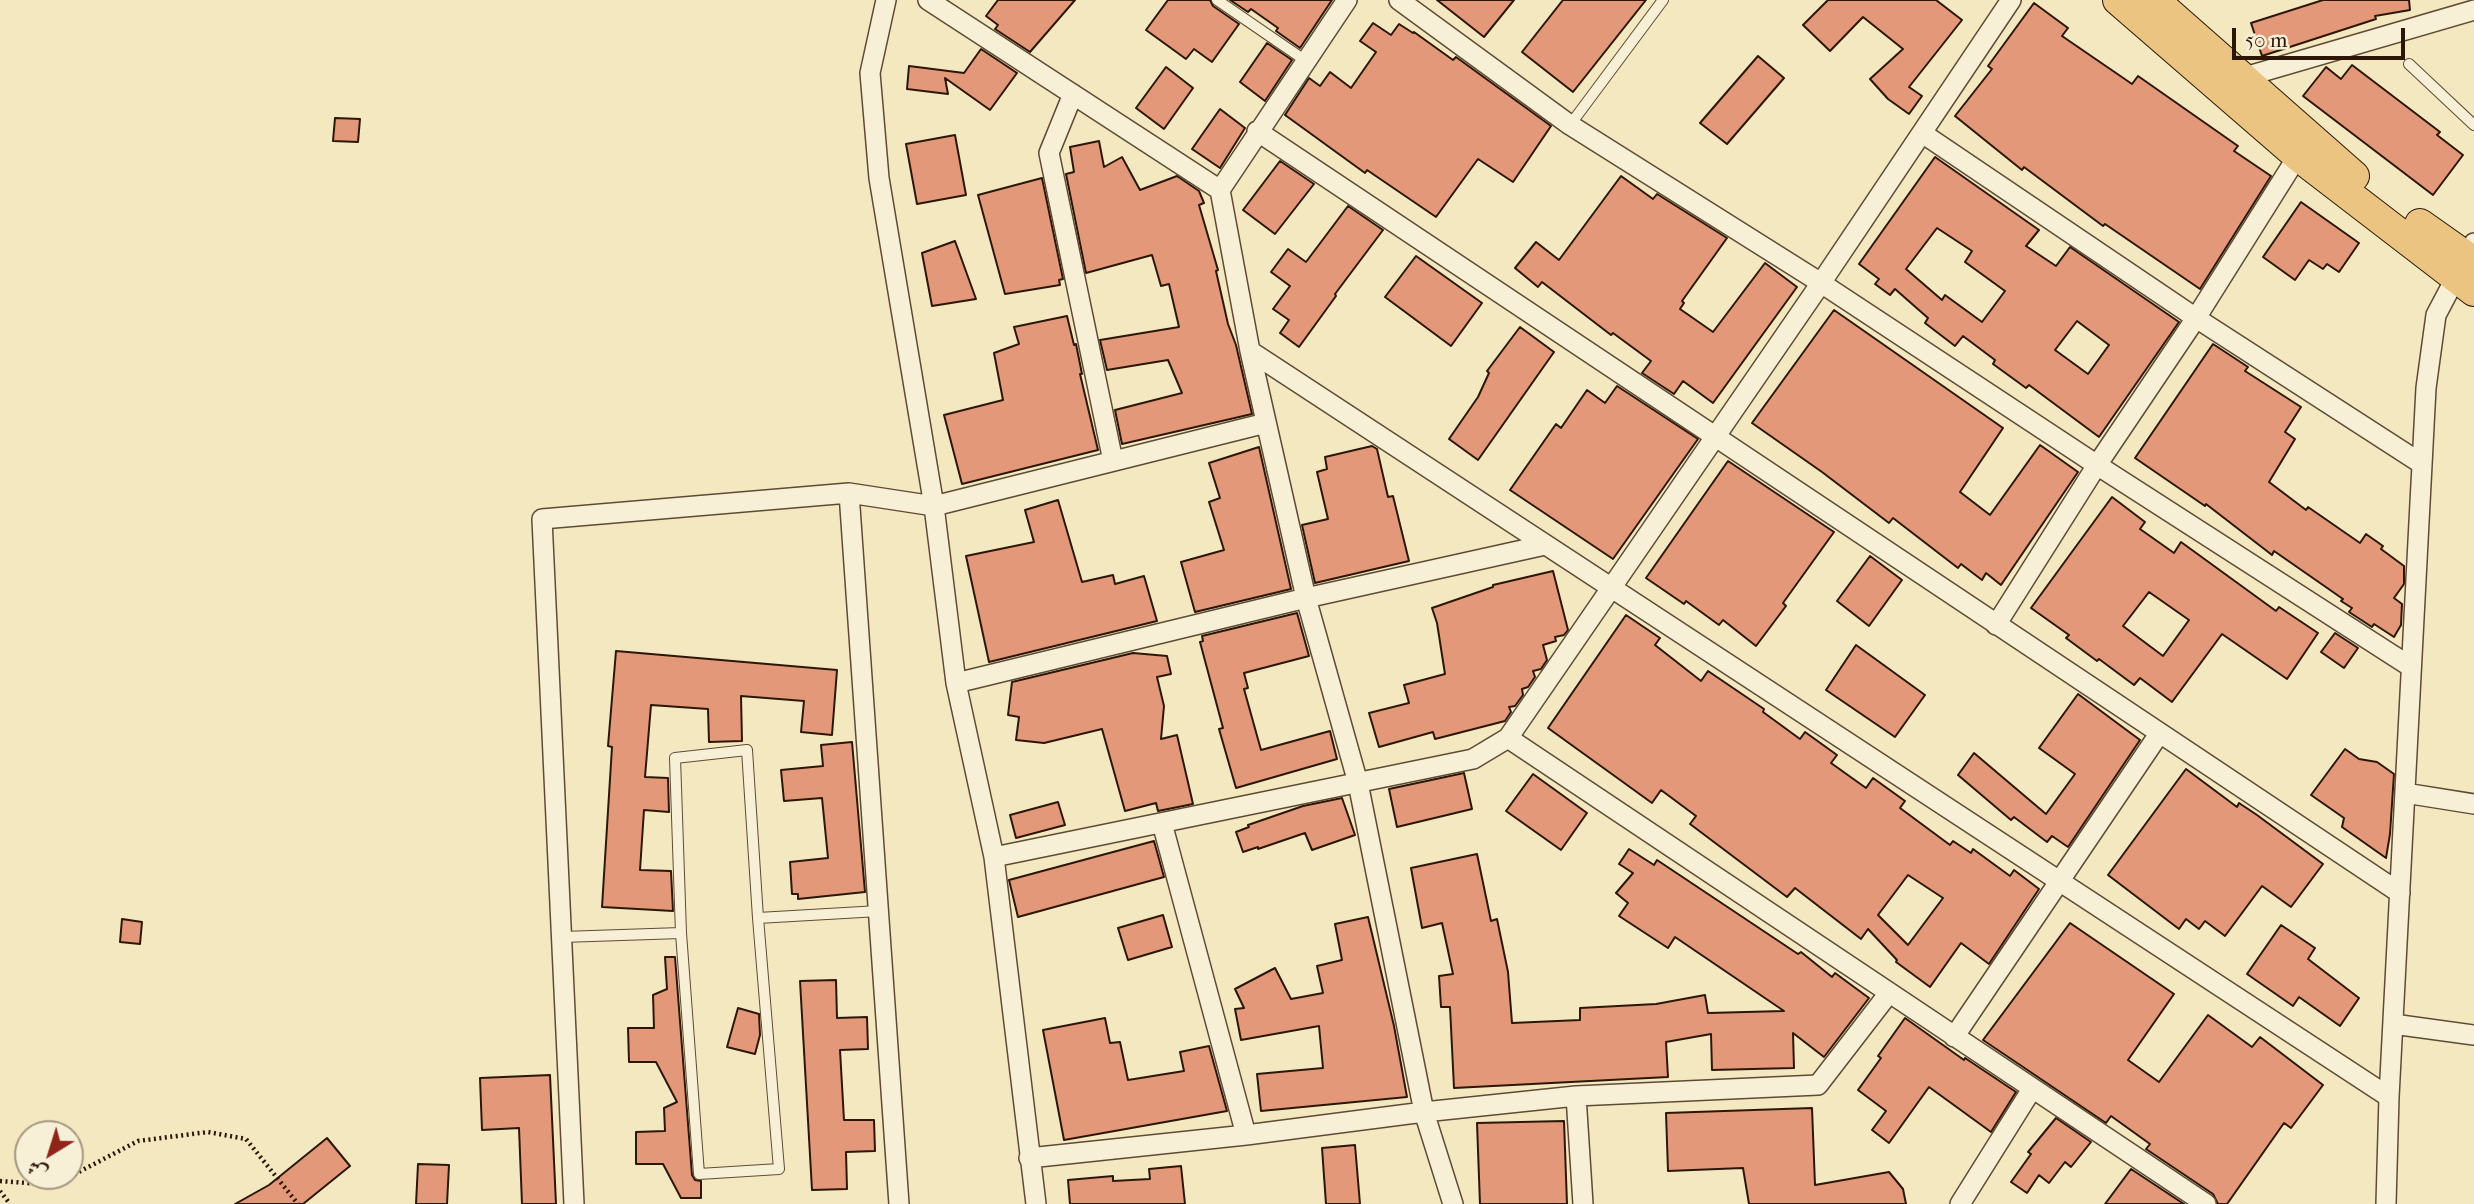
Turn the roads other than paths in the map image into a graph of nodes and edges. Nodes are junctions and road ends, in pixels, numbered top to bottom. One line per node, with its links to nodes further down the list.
1 (886, 0): 31 (street)
2 (928, 0): 14 (street)
3 (1217, 0): 11 (lane)
4 (1347, 0): 11 (street)
5 (1399, 0): 15 (street)
6 (1663, 0): 15 (lane)
7 (2011, 0): 18 (street)
8 (2118, 0): 19 (main road)
9 (2154, 0): 13 (main road)
10 (2474, 10): 13 (street)
11 (1306, 61): 17 (street)
12 (2409, 64): 16 (lane)
13 (2241, 78): 19 (main road)
14 (1073, 94): 20 (street); 27 (street)
15 (1570, 125): 22 (street)
16 (2474, 125)
17 (1257, 131): 20 (street); 26 (street)
18 (1922, 133): 22 (street); 23 (street)
19 (2304, 146): 21 (main road); 23 (street)
20 (1220, 190): 24 (street)
21 (2469, 266): 28 (street)
22 (1821, 283): 26 (street); 29 (street)
23 (2196, 318): 28 (street); 29 (street)
24 (1250, 351): 25 (street); 32 (street)
25 (1266, 424): 27 (street); 34 (street)
26 (1716, 436): 33 (street); 35 (street)
27 (1112, 461): 31 (street)
28 (2422, 464): 36 (street)
29 (2097, 466): 35 (street); 36 (street)
30 (849, 493): 31 (street); 47 (street); 50 (street)
31 (934, 506): 37 (street)
32 (1545, 545): 33 (street); 34 (street)
33 (1612, 587): 39 (street); 45 (street)
34 (1306, 598): 37 (street); 40 (street)
35 (1996, 625): 38 (street)
36 (2411, 667): 41 (street)
37 (956, 683): 44 (street)
38 (2159, 734): 45 (street); 46 (street)
39 (1508, 738): 40 (street); 51 (street)
40 (1358, 783): 43 (street); 58 (street)
41 (2405, 793): 42 (street); 46 (street)
42 (2474, 804)
43 (1162, 823): 44 (street); 59 (street)
44 (994, 857): 60 (street)
45 (2059, 882): 54 (street); 57 (street)
46 (2400, 892): 52 (street)
47 (879, 911): 48 (lane); 62 (street)
48 (758, 918): 49 (lane); 49 (lane)
49 (681, 933): 50 (lane)
50 (562, 937): 61 (street)
51 (1889, 993): 54 (street); 56 (street)
52 (2393, 1024): 53 (street); 57 (street)
53 (2474, 1035)
54 (1954, 1037): 55 (street)
55 (2032, 1089): 66 (street); 67 (street)
56 (1576, 1096): 58 (street); 65 (street)
57 (2389, 1097): 68 (street)
58 (1424, 1112): 59 (street); 64 (street)
59 (1246, 1135): 60 (street)
60 (1029, 1158): 63 (street)
61 (574, 1204)
62 (900, 1204)
63 (1036, 1204)
64 (1453, 1204)
65 (1583, 1204)
66 (1960, 1204)
67 (2206, 1204)
68 (2386, 1204)

